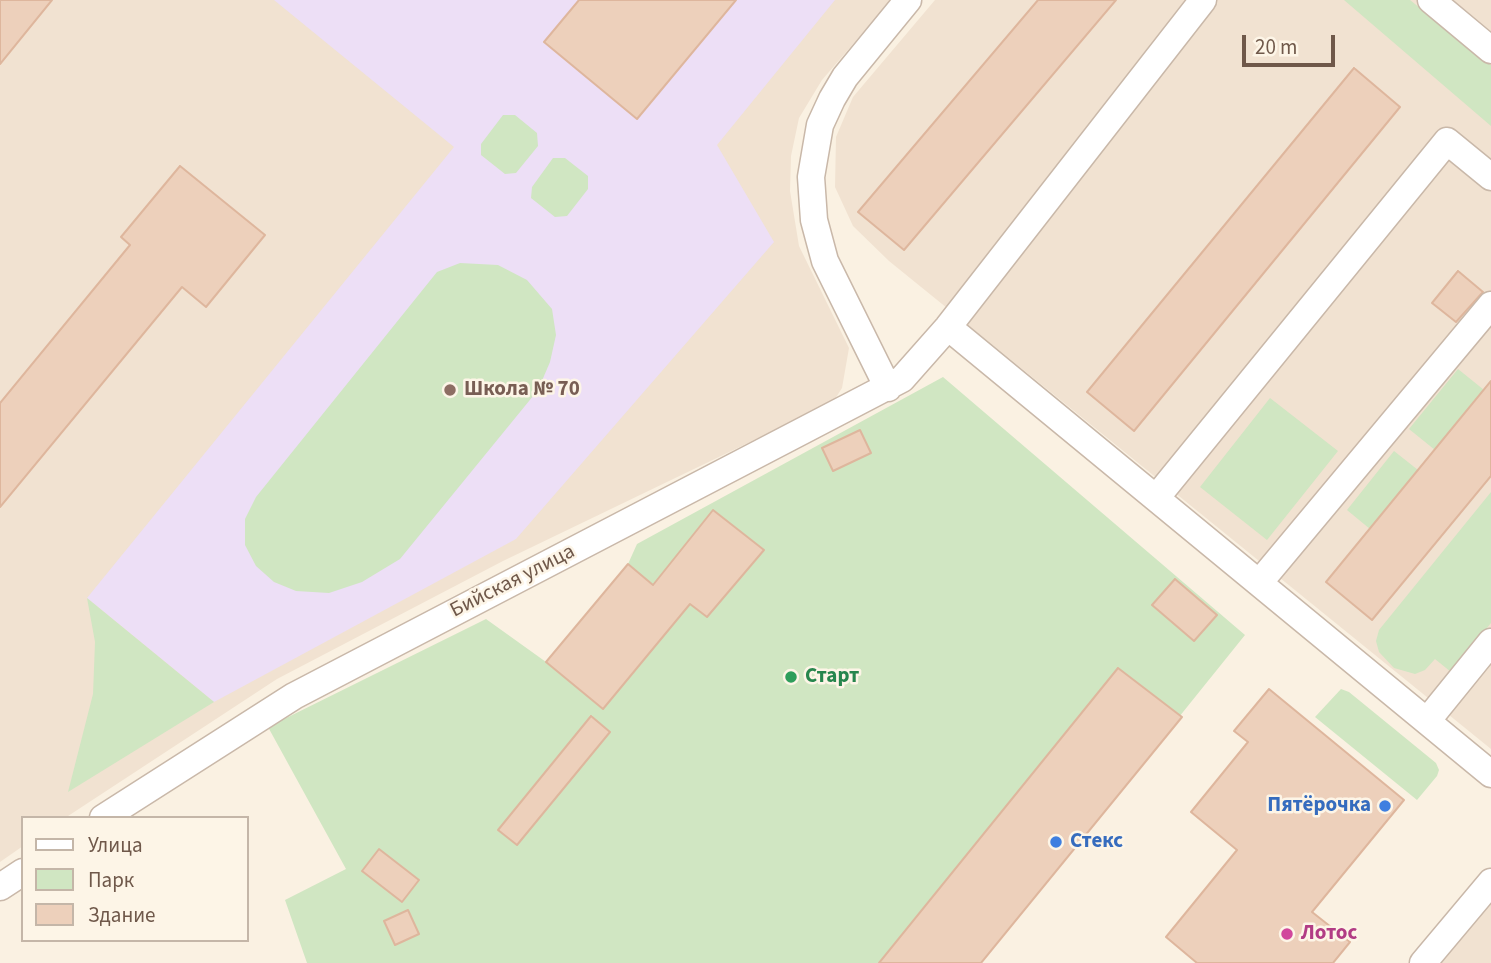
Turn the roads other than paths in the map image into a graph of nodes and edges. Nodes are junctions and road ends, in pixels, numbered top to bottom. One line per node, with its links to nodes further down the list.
1 (908, 0): 8 (street)
2 (1203, 0): 7 (street, Бийская улица)
3 (1431, 0): 4 (street)
4 (1491, 50)
5 (1491, 177): 9 (street)
6 (1491, 305): 10 (street)
7 (948, 327): 8 (street, Бийская улица); 9 (street)
8 (888, 387): 14 (street, Бийская улица)
9 (1156, 498): 10 (street)
10 (1259, 583): 12 (street)
11 (1491, 642): 12 (street)
12 (1427, 721): 13 (street)
13 (1491, 774)
14 (106, 816)
15 (21, 873): 17 (street)
16 (1491, 882): 18 (street)
17 (0, 887)
18 (1423, 963)

